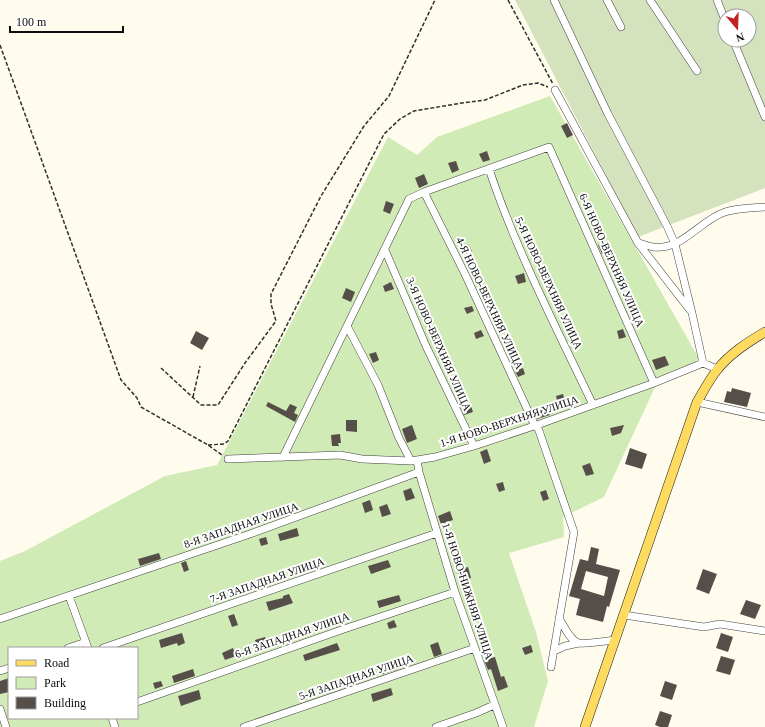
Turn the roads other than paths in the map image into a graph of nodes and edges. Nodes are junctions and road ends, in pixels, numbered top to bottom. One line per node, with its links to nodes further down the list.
1 (554, 0): 13 (street)
2 (607, 0): 4 (street)
3 (650, 0): 6 (street)
4 (621, 27)
5 (736, 48): 8 (street)
6 (697, 71)
7 (556, 90): 12 (street)
8 (765, 117)
9 (489, 169): 10 (street); 20 (street, 6-Я НОВО-ВЕРХНЯЯ УЛИЦА); 22 (street, 5-Я НОВО-ВЕРХНЯЯ УЛИЦА)
10 (424, 192): 14 (street); 24 (street, 4-Я НОВО-ВЕРХНЯЯ УЛИЦА)
11 (765, 207): 13 (street)
12 (638, 243): 13 (street); 15 (street)
13 (675, 244): 15 (street)
14 (385, 250): 16 (street); 25 (street, 3-Я НОВО-ВЕРХНЯЯ УЛИЦА)
15 (692, 313): 18 (street)
16 (347, 326): 26 (street); 28 (street)
17 (765, 332): 19 (main road)
18 (703, 363): 19 (street); 20 (street, 1-Я НОВО-ВЕРХНЯЯ УЛИЦА)
19 (717, 369): 21 (main road)
20 (654, 383): 22 (street, 1-Я НОВО-ВЕРХНЯЯ УЛИЦА)
21 (697, 402): 23 (street); 33 (main road)
22 (593, 405): 24 (street, 1-Я НОВО-ВЕРХНЯЯ УЛИЦА)
23 (765, 417)
24 (536, 425): 25 (street, 1-Я НОВО-ВЕРХНЯЯ УЛИЦА); 34 (street, 4-Я НОВО-ВЕРХНЯЯ УЛИЦА)
25 (474, 446): 28 (street, 1-Я НОВО-ВЕРХНЯЯ УЛИЦА)
26 (283, 457): 27 (street, 1-Я НОВО-ВЕРХНЯЯ УЛИЦА); 28 (street, 1-Я НОВО-ВЕРХНЯЯ УЛИЦА)
27 (228, 460)
28 (414, 460): 29 (street, 1-Я НОВО-НИЖНЯЯ УЛИЦА)
29 (419, 472): 30 (street, 1-Я НОВО-НИЖНЯЯ УЛИЦА); 32 (street, 8-Я ЗАПАДНАЯ УЛИЦА)
30 (437, 533): 31 (street, 1-Я НОВО-НИЖНЯЯ УЛИЦА); 41 (street, 7-Я ЗАПАДНАЯ УЛИЦА)
31 (455, 592): 42 (street, 1-Я НОВО-НИЖНЯЯ УЛИЦА); 45 (street, 6-Я ЗАПАДНАЯ УЛИЦА)
32 (70, 596): 35 (street, 8-Я ЗАПАДНАЯ УЛИЦА); 39 (street)
33 (624, 615): 36 (street); 37 (main road)
34 (559, 618): 38 (street); 43 (street)
35 (0, 619)
36 (765, 631)
37 (615, 640): 38 (street); 52 (main road)
38 (579, 643): 43 (street)
39 (87, 645): 40 (street)
40 (74, 647)
41 (106, 647)
42 (475, 648): 46 (street, 1-Я НОВО-НИЖНЯЯ УЛИЦА); 49 (street, 5-Я ЗАПАДНАЯ УЛИЦА)
43 (554, 651): 44 (street)
44 (552, 667)
45 (138, 702)
46 (494, 705): 50 (street); 51 (street, 1-Я НОВО-НИЖНЯЯ УЛИЦА)
47 (0, 709): 48 (street)
48 (4, 724)
49 (244, 727)
50 (436, 727)
51 (503, 727)
52 (585, 727)

